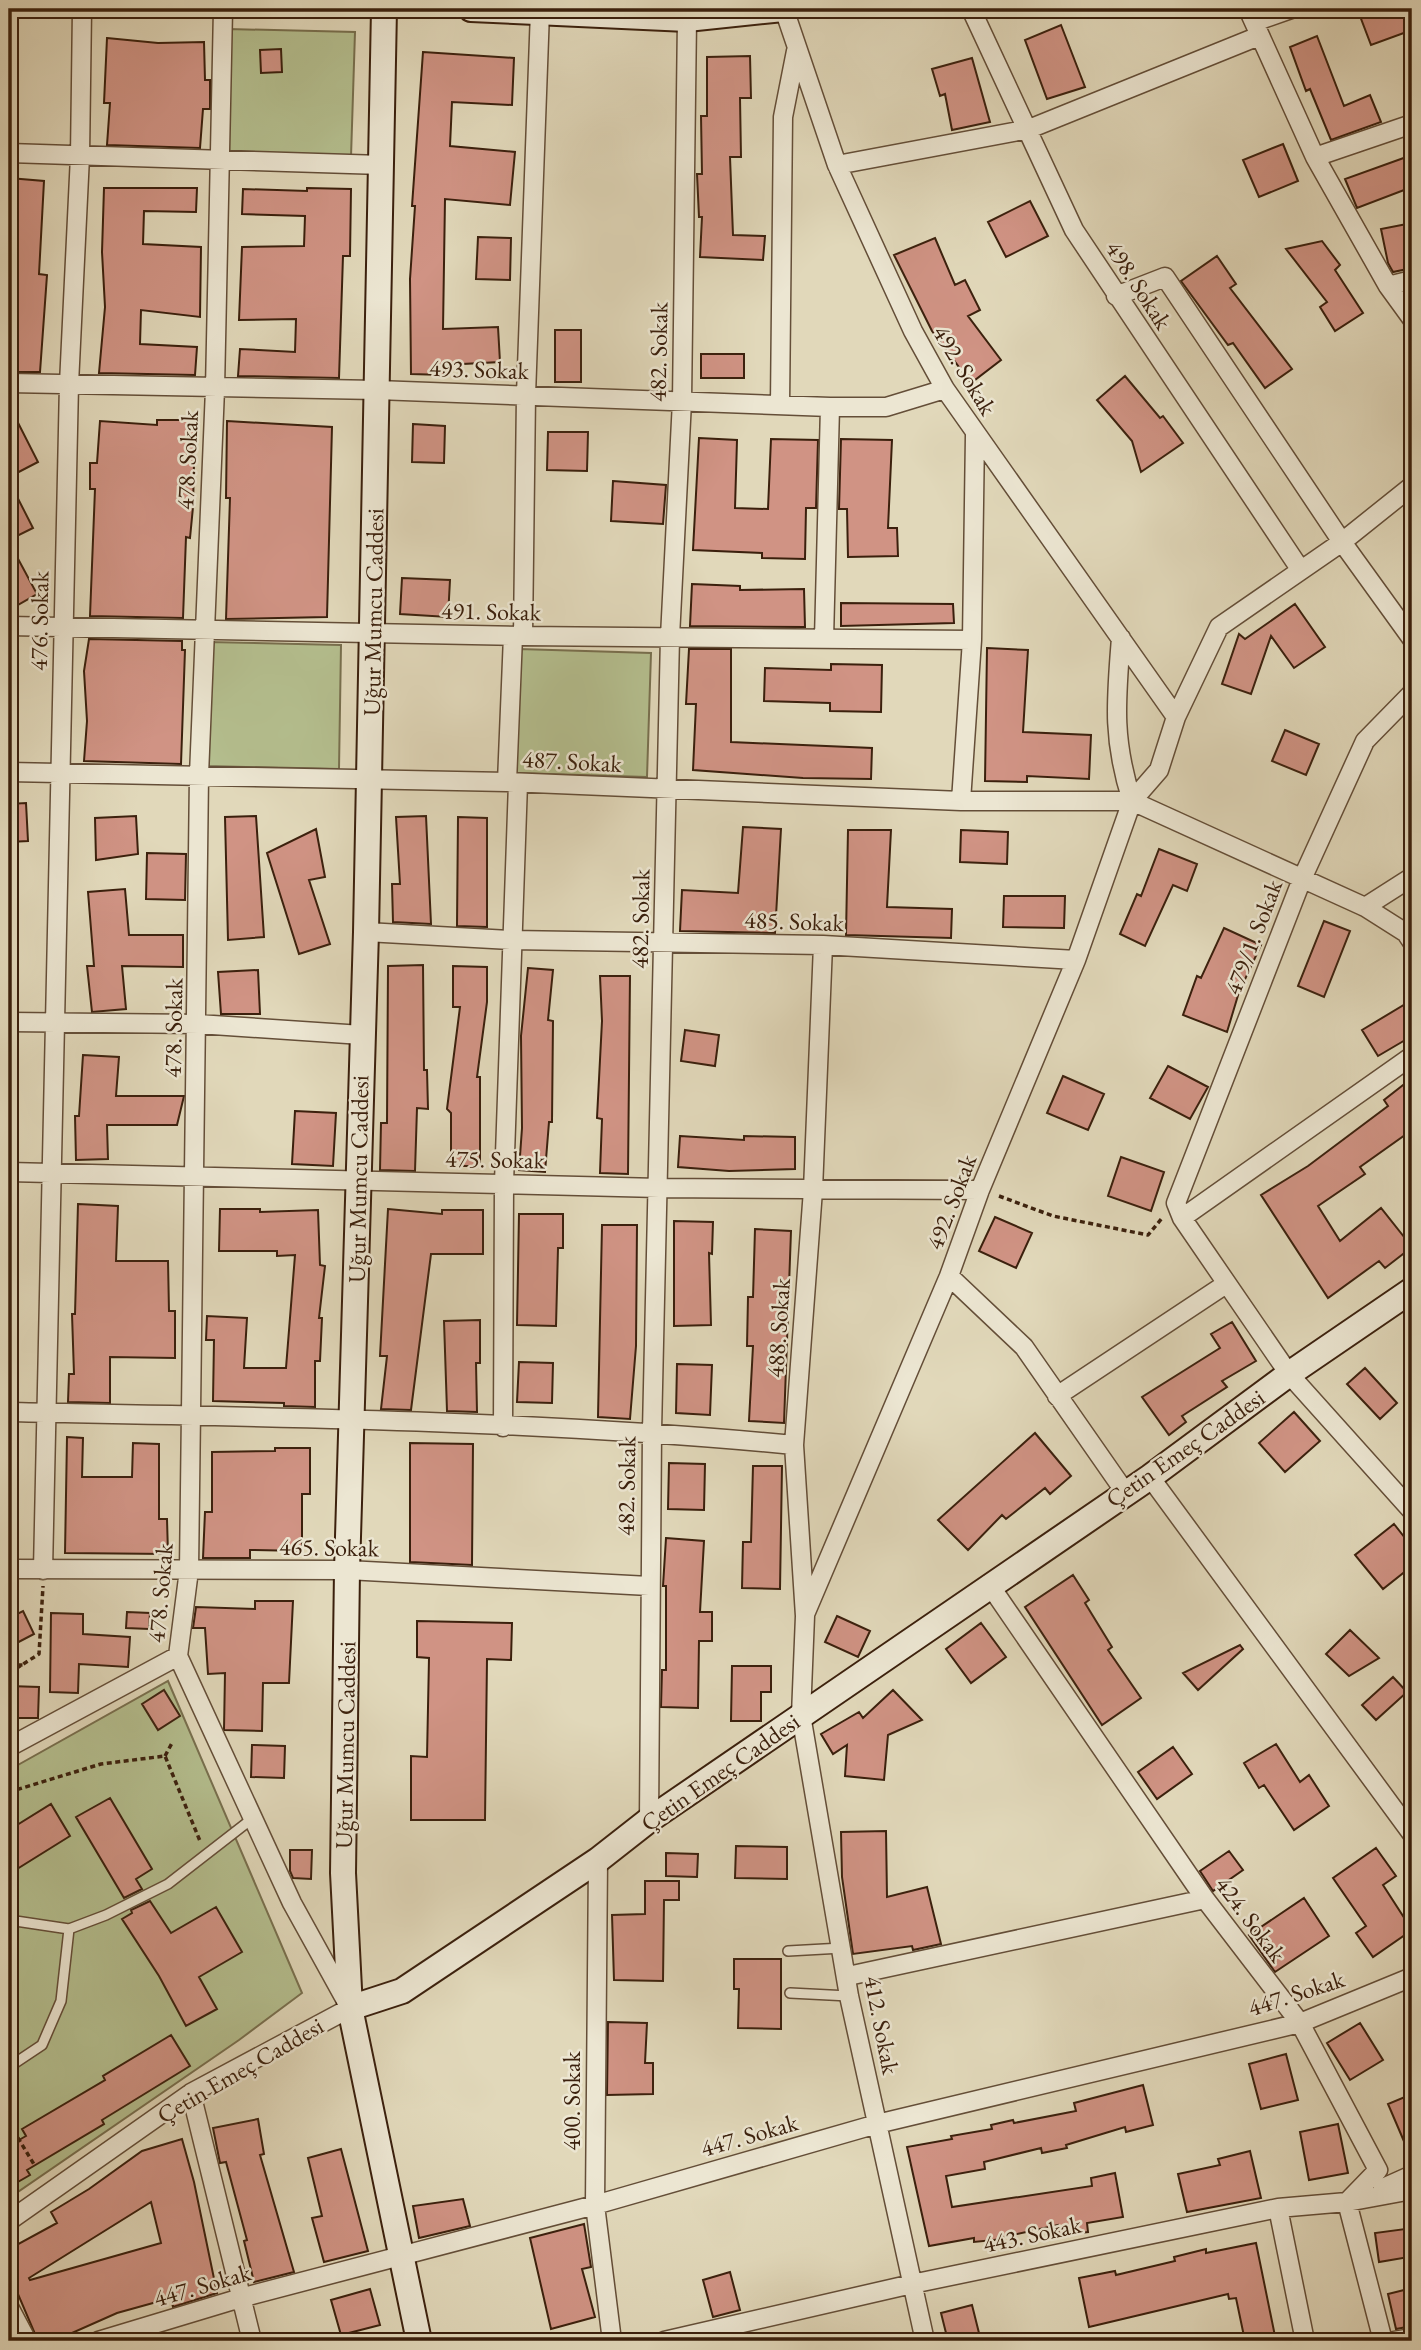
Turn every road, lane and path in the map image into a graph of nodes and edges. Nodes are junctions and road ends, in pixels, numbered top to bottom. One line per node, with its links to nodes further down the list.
1 (82, 9): 15 (street, 476. Sokak)
2 (223, 9): 17 (street, 478. Sokak)
3 (384, 9): 18 (street, Uğur Mumcu Caddesi)
4 (471, 9): 8 (street)
5 (783, 9): 9 (street); 11 (street, 492. Sokak)
6 (971, 9): 13 (street, 498. Sokak)
7 (1291, 9): 10 (street)
8 (540, 11): 9 (street); 29 (street)
9 (701, 16): 30 (street, 482. Sokak)
10 (1254, 22): 13 (street); 16 (street)
11 (797, 48): 19 (street, 492. Sokak); 31 (street)
12 (1412, 124): 16 (street)
13 (1029, 129): 19 (street); 22 (street, 498. Sokak)
14 (9, 153): 15 (street)
15 (80, 156): 17 (street); 25 (street, 476. Sokak)
16 (1315, 157): 21 (street)
17 (219, 161): 18 (street); 27 (street, 478. Sokak)
18 (382, 165): 28 (street, Uğur Mumcu Caddesi)
19 (837, 165): 26 (street, 492. Sokak)
20 (1412, 280): 21 (street)
21 (1388, 286): 23 (street)
22 (1116, 296): 35 (street); 36 (street, 498. Sokak)
23 (1412, 319)
24 (9, 383): 25 (street, 493. Sokak)
25 (69, 384): 27 (street, 493. Sokak); 38 (street, 476. Sokak)
26 (945, 388): 32 (street, 493. Sokak); 33 (street, 492. Sokak)
27 (215, 389): 28 (street, 493. Sokak); 39 (street, 478. Sokak)
28 (377, 390): 29 (street, 493. Sokak); 40 (street, Uğur Mumcu Caddesi)
29 (526, 395): 30 (street, 493. Sokak); 41 (street)
30 (682, 401): 31 (street, 493. Sokak); 42 (street, 482. Sokak)
31 (780, 405): 32 (street, 493. Sokak)
32 (830, 407): 44 (street)
33 (975, 435): 43 (street, 492. Sokak); 46 (street)
34 (1412, 486): 35 (street)
35 (1342, 542): 36 (street); 45 (street)
36 (1300, 569): 48 (street)
37 (9, 626): 38 (street, 491. Sokak)
38 (64, 627): 39 (street, 491. Sokak); 50 (street, 476. Sokak)
39 (204, 629): 40 (street, 491. Sokak); 51 (street, 478. Sokak)
40 (372, 632): 41 (street, 491. Sokak); 52 (street, Uğur Mumcu Caddesi)
41 (518, 636): 42 (street, 491. Sokak); 53 (street)
42 (670, 637): 44 (street, 491. Sokak); 54 (street, 482. Sokak)
43 (1121, 638): 48 (street, 492. Sokak); 56 (street)
44 (824, 639): 46 (street, 491. Sokak)
45 (1412, 639)
46 (972, 640): 55 (street)
47 (1412, 693): 58 (street, 479/1. Sokak)
48 (1176, 717): 56 (street)
49 (9, 772): 50 (street, 487. Sokak)
50 (61, 773): 51 (street, 487. Sokak); 67 (street, 476. Sokak)
51 (199, 775): 52 (street, 487. Sokak); 68 (street, 478. Sokak)
52 (369, 778): 53 (street, 487. Sokak); 60 (street, Uğur Mumcu Caddesi)
53 (512, 782): 54 (street, 487. Sokak); 61 (street)
54 (668, 790): 55 (street, 487. Sokak); 62 (street, 482. Sokak)
55 (961, 801): 56 (street, 487. Sokak)
56 (1132, 801): 58 (street); 65 (street, 492. Sokak)
57 (1412, 877): 59 (street)
58 (1302, 879): 59 (street); 79 (street, 479/1. Sokak)
59 (1365, 907): 63 (street)
60 (366, 932): 61 (street, 485. Sokak); 69 (street, Uğur Mumcu Caddesi)
61 (511, 940): 62 (street, 485. Sokak); 75 (street)
62 (664, 942): 64 (street, 485. Sokak); 76 (street, 482. Sokak)
63 (1412, 942)
64 (823, 945): 65 (street, 485. Sokak); 77 (street, 488. Sokak)
65 (1076, 960): 78 (street, 492. Sokak)
66 (9, 1022): 67 (street)
67 (54, 1023): 68 (street); 72 (street, 476. Sokak)
68 (198, 1024): 69 (street); 73 (street, 478. Sokak)
69 (362, 1035): 74 (street, Uğur Mumcu Caddesi)
70 (1412, 1056): 79 (street)
71 (9, 1172): 72 (street, 475. Sokak)
72 (54, 1174): 73 (street, 475. Sokak); 86 (street, 476. Sokak)
73 (196, 1178): 74 (street, 475. Sokak); 87 (street, 478. Sokak)
74 (358, 1181): 75 (street, 475. Sokak); 88 (street, Uğur Mumcu Caddesi)
75 (504, 1183): 76 (street, 475. Sokak); 89 (street)
76 (659, 1188): 77 (street, 475. Sokak); 90 (street, 482. Sokak)
77 (813, 1190): 78 (street, 475. Sokak); 91 (street, 488. Sokak)
78 (980, 1190): 79 (path); 80 (street, 492. Sokak)
79 (1179, 1210): 81 (street)
80 (949, 1276): 84 (street); 101 (street, 492. Sokak)
81 (1226, 1284): 83 (street); 84 (street)
82 (1412, 1290): 83 (street, Çetin Emeç Caddesi)
83 (1289, 1374): 92 (street, Çetin Emeç Caddesi); 94 (street)
84 (1058, 1396): 93 (street)
85 (9, 1412): 86 (street)
86 (48, 1413): 87 (street); 96 (street, 476. Sokak)
87 (191, 1416): 88 (street); 97 (street, 478. Sokak)
88 (352, 1420): 89 (street); 98 (street, Uğur Mumcu Caddesi)
89 (503, 1427): 90 (street)
90 (652, 1431): 91 (street); 100 (street, 482. Sokak)
91 (794, 1444): 101 (street, 488. Sokak)
92 (1150, 1477): 93 (street, Çetin Emeç Caddesi); 113 (street)
93 (1125, 1492): 99 (street, Çetin Emeç Caddesi)
94 (1412, 1511)
95 (9, 1569): 96 (street, 465. Sokak)
96 (43, 1570): 97 (street, 465. Sokak); 104 (path)
97 (189, 1570): 98 (street, 465. Sokak); 102 (street, 478. Sokak)
98 (347, 1570): 100 (street, 465. Sokak); 125 (street, Uğur Mumcu Caddesi)
99 (989, 1584): 106 (street, Çetin Emeç Caddesi); 116 (street, 424. Sokak)
100 (649, 1586): 112 (street, 482. Sokak)
101 (805, 1615): 106 (street, 488. Sokak)
102 (178, 1656): 108 (street); 111 (street, 478. Sokak)
103 (9, 1665): 104 (path)
104 (25, 1665): 105 (path)
105 (9, 1674)
106 (801, 1715): 112 (street, Çetin Emeç Caddesi); 119 (street, 412. Sokak)
107 (172, 1743): 109 (path)
108 (9, 1747)
109 (165, 1756): 110 (path); 114 (path)
110 (9, 1792)
111 (254, 1817): 114 (lane); 125 (street, 478. Sokak)
112 (649, 1820): 115 (street, Çetin Emeç Caddesi)
113 (1412, 1834)
114 (206, 1856): 118 (lane)
115 (598, 1860): 125 (street, Çetin Emeç Caddesi); 135 (street, 400. Sokak)
116 (1205, 1899): 121 (street); 126 (street, 424. Sokak)
117 (9, 1920): 118 (lane)
118 (69, 1930): 127 (lane)
119 (842, 1948): 120 (lane); 121 (street, 412. Sokak)
120 (788, 1951)
121 (848, 1976): 124 (street, 412. Sokak)
122 (1412, 1977): 126 (street, 447. Sokak)
123 (790, 1993): 124 (lane)
124 (849, 1996): 130 (street, 412. Sokak)
125 (350, 2008): 128 (street, Çetin Emeç Caddesi); 138 (street, Uğur Mumcu Caddesi)
126 (1300, 2023): 130 (street, 447. Sokak); 134 (street, 424. Sokak)
127 (9, 2067)
128 (191, 2093): 137 (street, Çetin Emeç Caddesi); 140 (street)
129 (9, 2123): 131 (path)
130 (877, 2124): 135 (street, 447. Sokak); 139 (street, 412. Sokak)
131 (35, 2166)
132 (1412, 2175): 134 (street)
133 (1412, 2190): 134 (street, 443. Sokak)
134 (1347, 2202): 136 (street, 443. Sokak); 151 (street)
135 (595, 2206): 138 (street, 447. Sokak); 147 (street, 400. Sokak)
136 (1278, 2208): 139 (street, 443. Sokak); 150 (street)
137 (9, 2221)
138 (401, 2256): 140 (street, 447. Sokak); 146 (street, Uğur Mumcu Caddesi)
139 (912, 2284): 148 (street, 443. Sokak); 149 (street, 412. Sokak)
140 (244, 2297): 144 (street, 447. Sokak); 145 (street)
141 (9, 2307): 143 (street)
142 (1412, 2338): 152 (street)
143 (27, 2341)
144 (98, 2341)
145 (252, 2341)
146 (419, 2341)
147 (612, 2341)
148 (664, 2341)
149 (925, 2341)
150 (1305, 2341)
151 (1383, 2341)
152 (1394, 2341)

